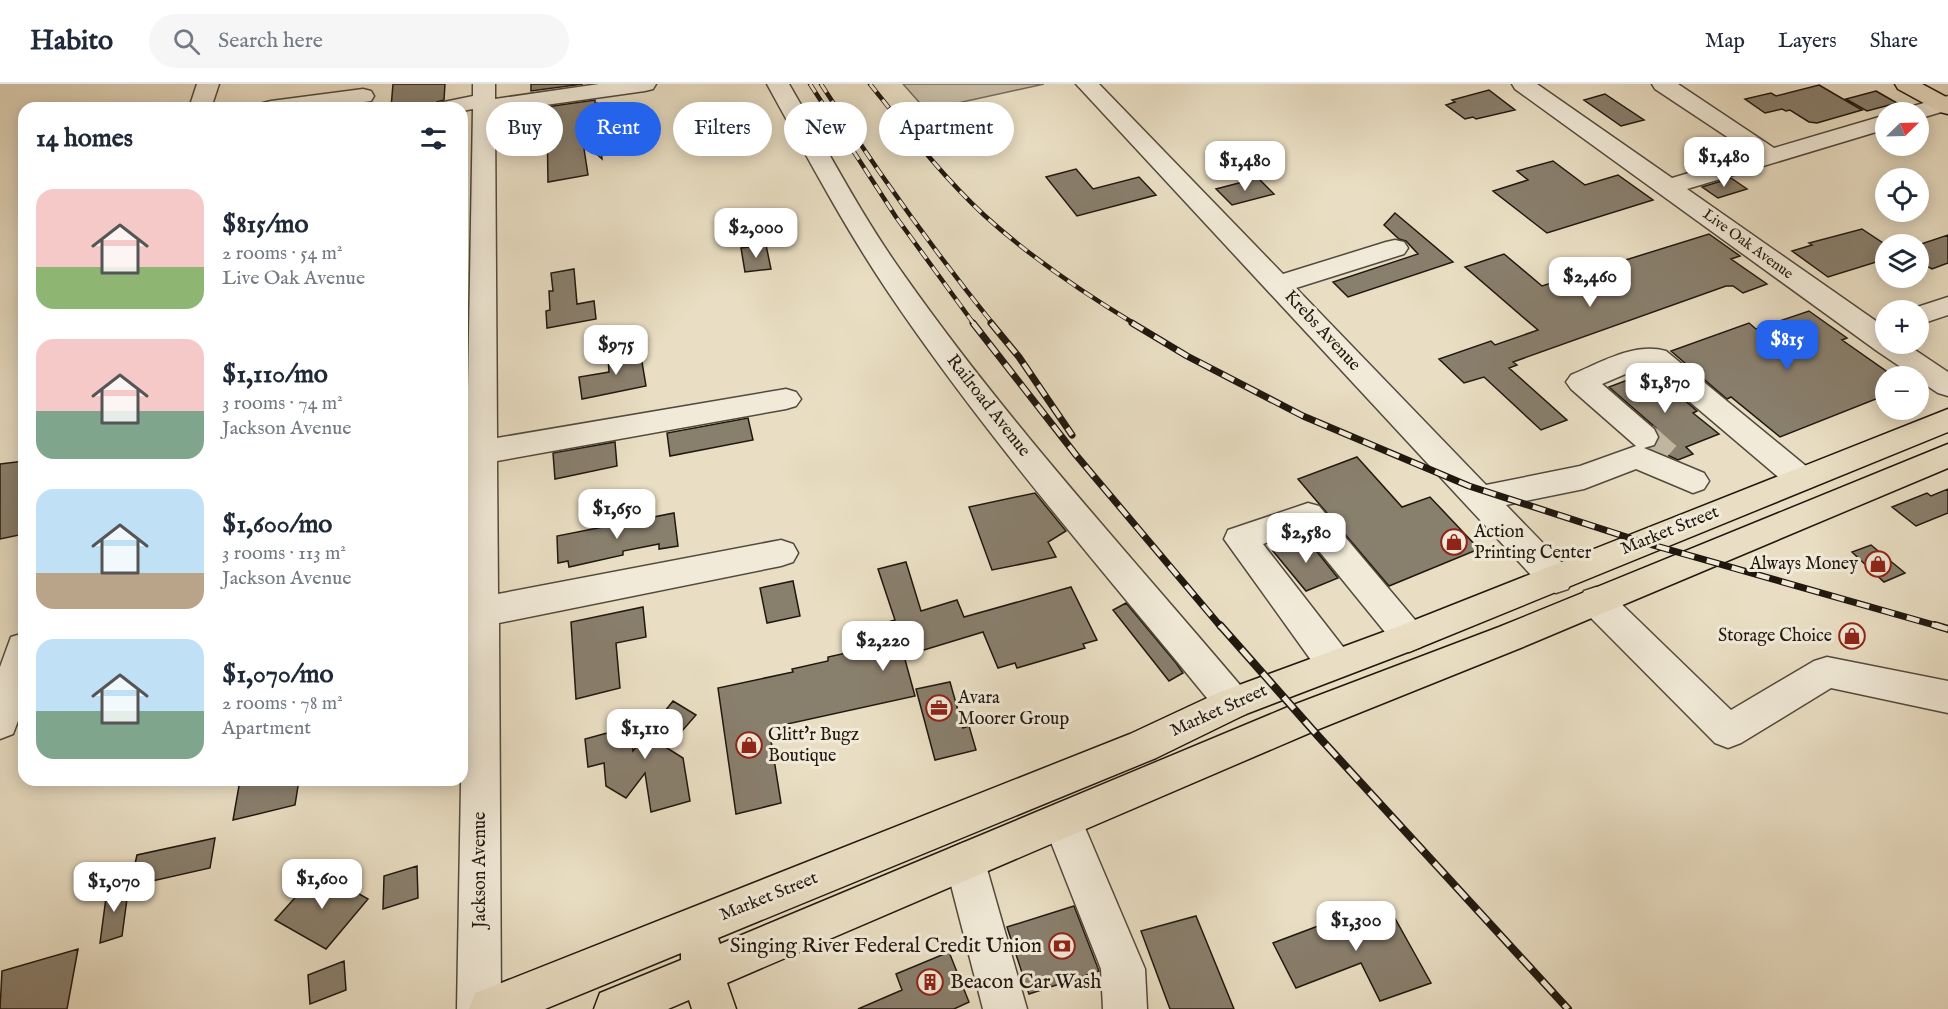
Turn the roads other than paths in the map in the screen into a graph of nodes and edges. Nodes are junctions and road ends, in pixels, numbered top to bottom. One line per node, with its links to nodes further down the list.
1 (208, 84): 12 (street)
2 (449, 84): 14 (street)
3 (645, 84): 10 (street)
4 (778, 84): 47 (street, Railroad Avenue)
5 (1087, 84): 21 (street, Krebs Avenue)
6 (1523, 84): 19 (street, Live Oak Avenue)
7 (1663, 84): 18 (street)
8 (1906, 84): 11 (main road)
9 (363, 96): 13 (street)
10 (485, 97): 15 (street); 23 (street, Jackson Avenue)
11 (1946, 97): 16 (street)
12 (202, 102)
13 (317, 102)
14 (448, 102)
15 (468, 102)
16 (1929, 106)
17 (1875, 125): 18 (street)
18 (1771, 156): 19 (street)
19 (1668, 187): 25 (street, Live Oak Avenue)
20 (1395, 248): 21 (street)
21 (1278, 285): 37 (street, Krebs Avenue)
22 (1948, 306): 24 (street)
23 (473, 311): 27 (street, Jackson Avenue)
24 (1929, 312)
25 (1875, 331)
26 (1906, 354): 28 (street, Live Oak Avenue)
27 (472, 386): 32 (street, Jackson Avenue)
28 (1948, 386)
29 (786, 399): 32 (street)
30 (1948, 420): 35 (main road, Market Street)
31 (1643, 437): 35 (street)
32 (482, 452): 42 (street, Jackson Avenue)
33 (1948, 455): 41 (main road, Market Street)
34 (1669, 460): 36 (street)
35 (1801, 479): 38 (main road, Market Street)
36 (1693, 481): 37 (street); 38 (street)
37 (1480, 498): 40 (street, Krebs Avenue)
38 (1725, 509): 40 (main road, Market Street)
39 (781, 553): 42 (street)
40 (1556, 579): 43 (main road, Market Street)
41 (1596, 601): 46 (street); 49 (main road, Market Street)
42 (481, 612): 53 (street, Jackson Avenue)
43 (1409, 637): 44 (main road, Market Street); 44 (street)
44 (1334, 663): 47 (main road, Market Street)
45 (18, 666): 48 (street)
46 (1948, 697)
47 (1233, 703): 51 (main road, Market Street)
48 (0, 722)
49 (1063, 822): 50 (main road, Market Street); 57 (street)
50 (964, 862): 52 (main road, Market Street); 56 (street)
51 (703, 923): 52 (main road); 54 (main road, Market Street)
52 (708, 991): 55 (main road, Market Street)
53 (479, 1009)
54 (492, 1009)
55 (616, 1009)
56 (1005, 1009)
57 (1125, 1009)

